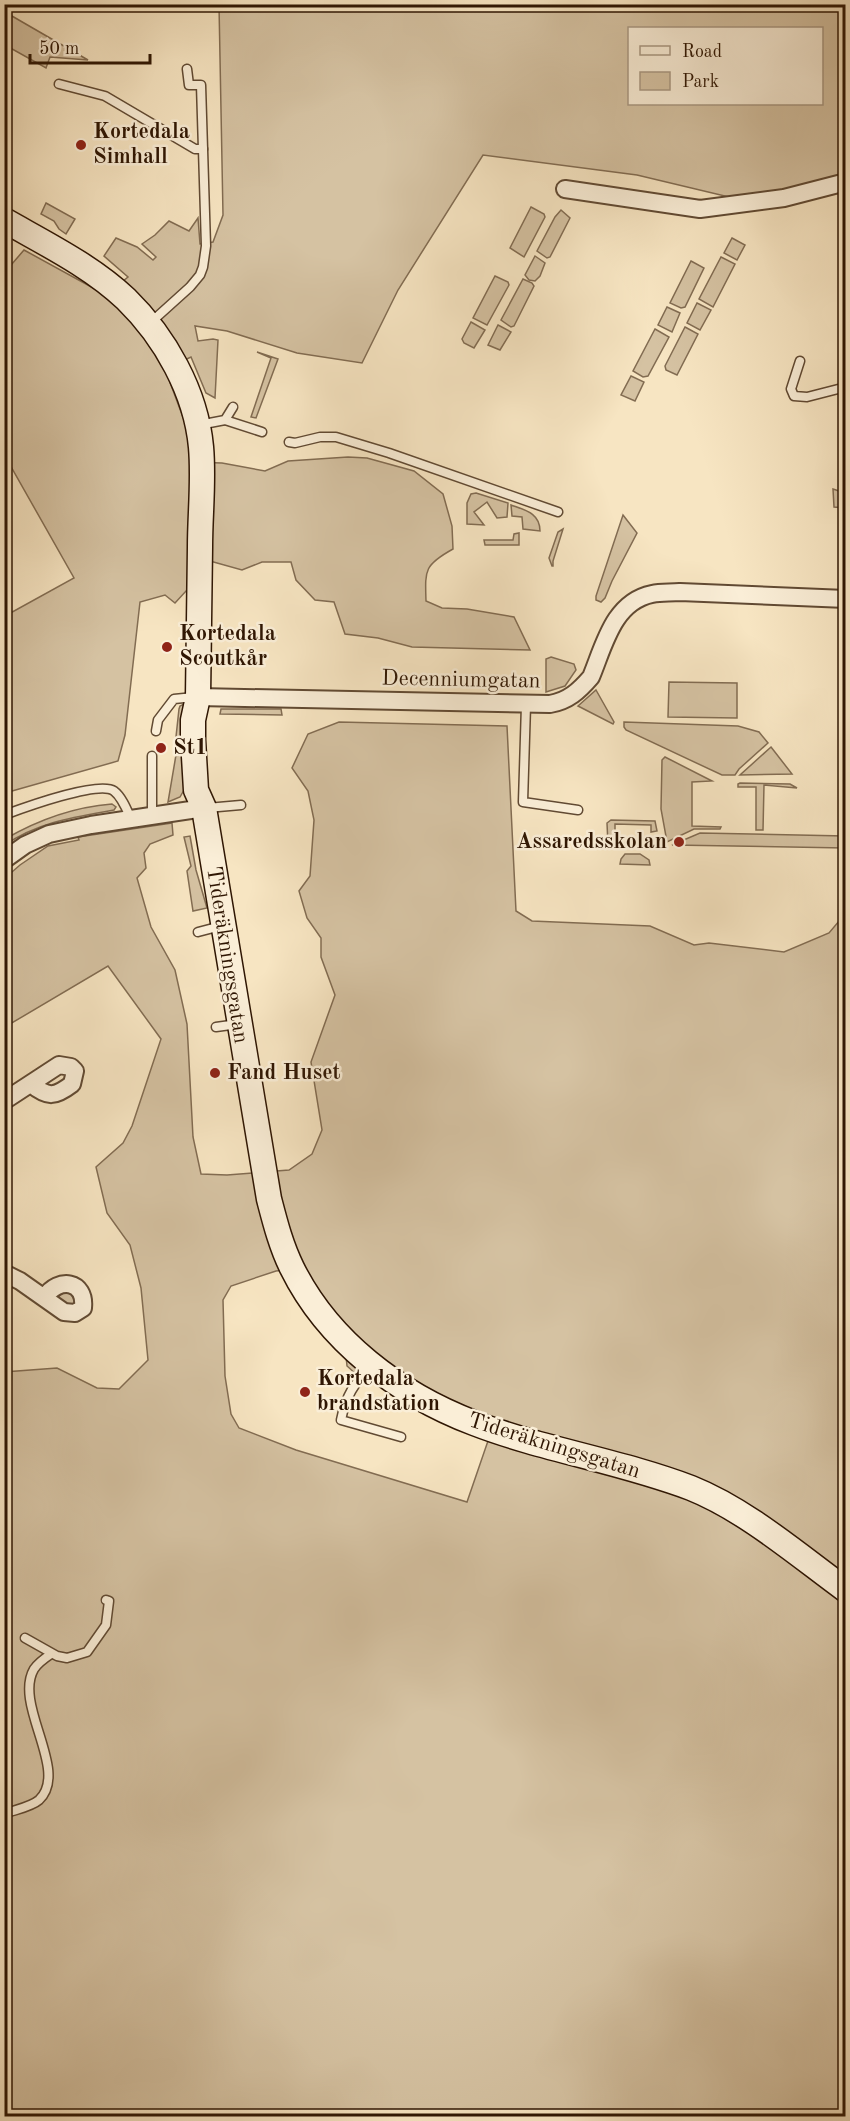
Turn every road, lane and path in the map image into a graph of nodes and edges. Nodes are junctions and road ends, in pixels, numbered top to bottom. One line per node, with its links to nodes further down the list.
1 (187, 69): 3 (lane)
2 (59, 84): 3 (lane)
3 (203, 149): 7 (lane)
4 (846, 182): 5 (street)
5 (565, 189)
6 (4, 220): 7 (street, Tideräkningsgatan)
7 (149, 324): 12 (street, Tideräkningsgatan)
8 (800, 361): 9 (lane)
9 (846, 387)
10 (233, 407): 11 (lane)
11 (225, 420): 12 (lane); 13 (lane)
12 (196, 426): 17 (street, Tideräkningsgatan)
13 (262, 432)
14 (289, 442): 15 (lane)
15 (558, 512)
16 (846, 599): 18 (street, Decenniumgatan)
17 (198, 697): 18 (street, Decenniumgatan); 19 (lane); 22 (street, Tideräkningsgatan)
18 (526, 705): 23 (lane)
19 (156, 731)
20 (152, 756): 25 (lane)
21 (241, 805): 22 (lane)
22 (204, 808): 25 (street); 28 (street, Tideräkningsgatan)
23 (578, 810)
24 (4, 815): 26 (lane)
25 (152, 816): 26 (street)
26 (131, 819): 27 (street)
27 (4, 860)
28 (222, 926): 29 (lane); 34 (street, Tideräkningsgatan)
29 (198, 932)
30 (31, 1084): 31 (street)
31 (4, 1101)
32 (4, 1273): 33 (street)
33 (45, 1297)
34 (371, 1365): 35 (lane); 36 (street, Tideräkningsgatan)
35 (401, 1437)
36 (846, 1590)
37 (106, 1600): 39 (lane)
38 (25, 1638): 39 (lane)
39 (51, 1654): 40 (lane)
40 (4, 1814)

